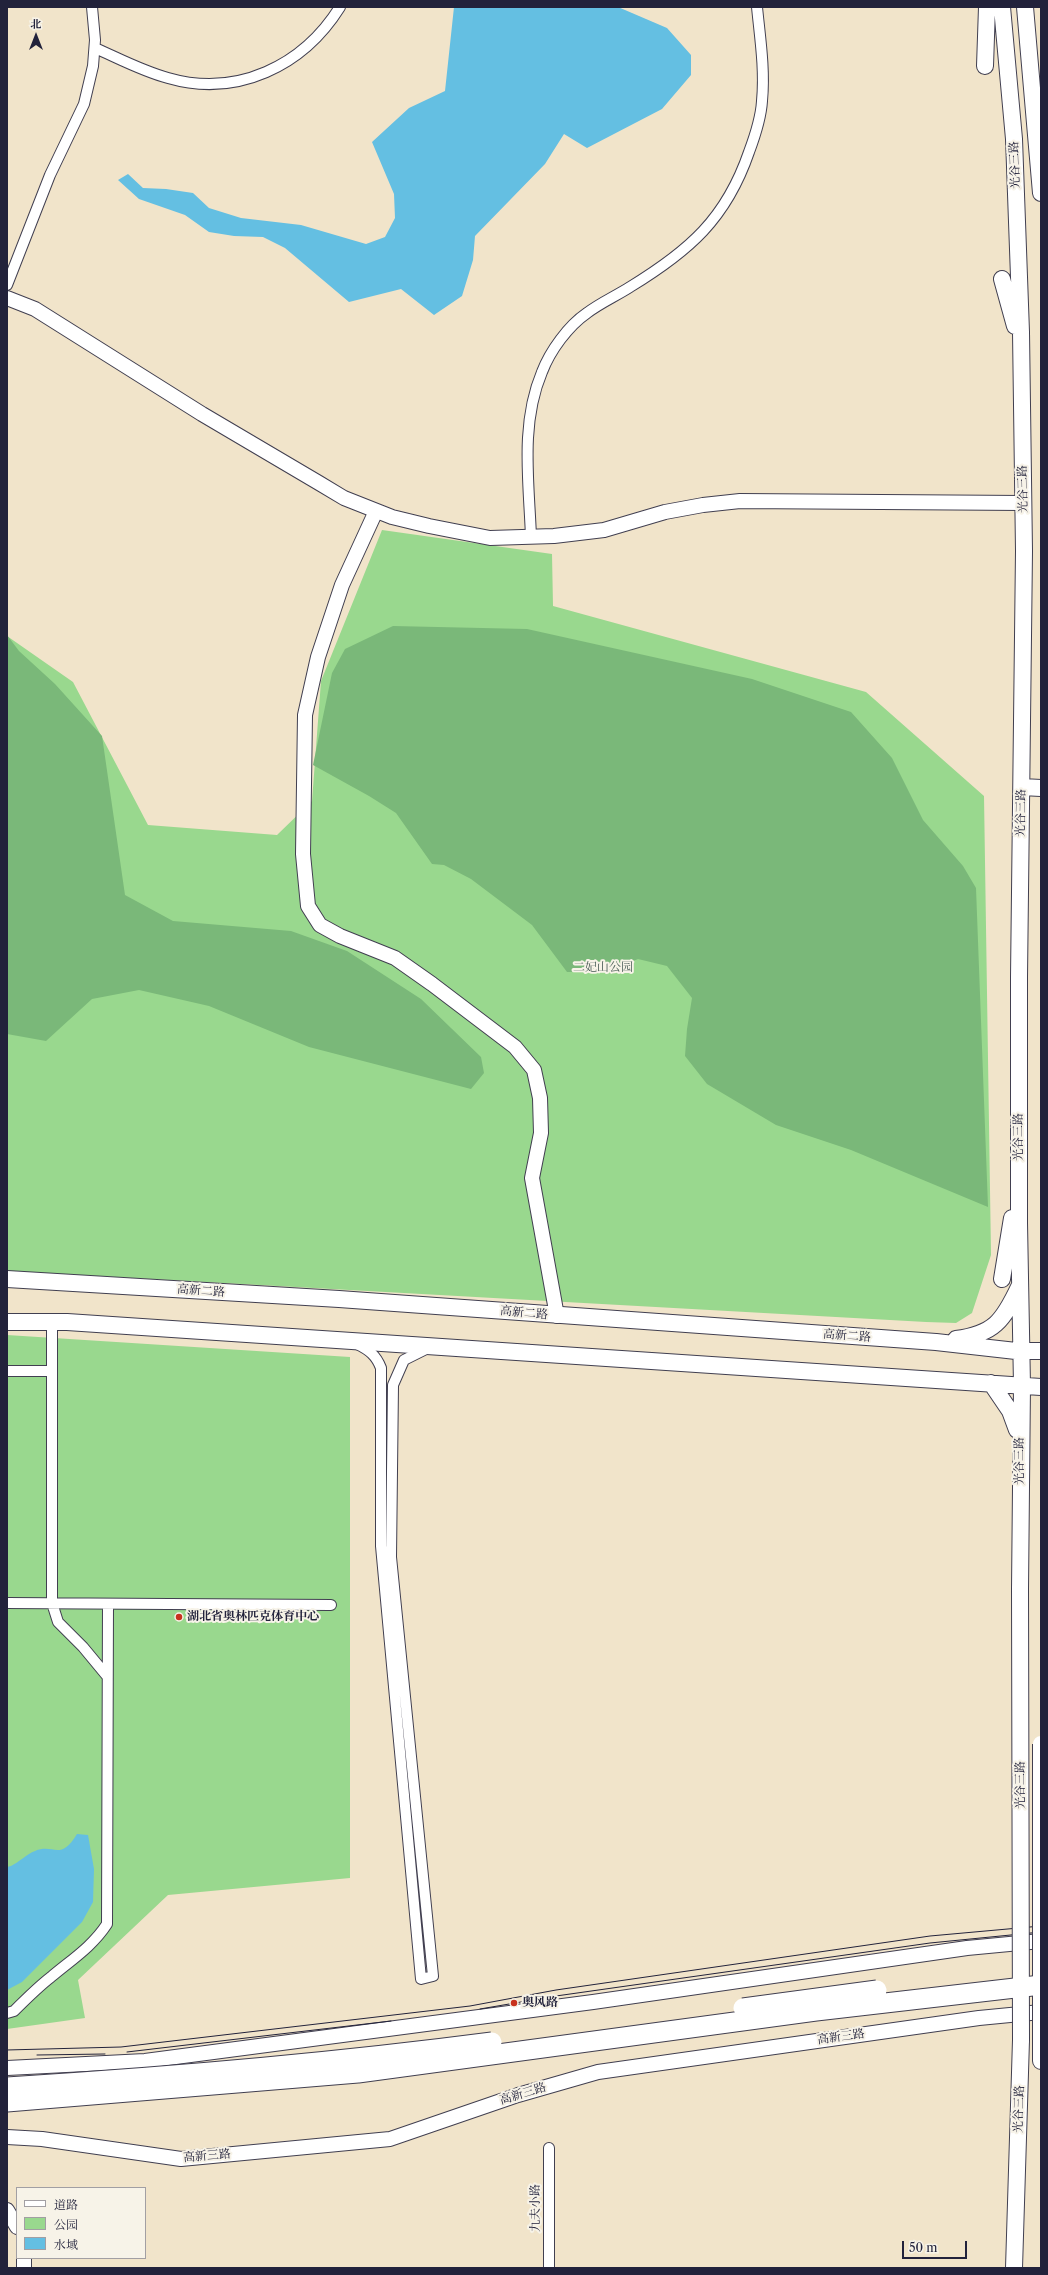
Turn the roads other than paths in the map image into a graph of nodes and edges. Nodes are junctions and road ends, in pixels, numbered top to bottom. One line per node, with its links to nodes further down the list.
1 (92, 7): 7 (street)
2 (340, 7): 7 (street)
3 (757, 7): 16 (street)
4 (987, 7): 8 (main road)
5 (1002, 7): 13 (main road, 光谷三路)
6 (1025, 7): 9 (main road, 光谷三路)
7 (94, 48): 11 (street)
8 (985, 66)
9 (1041, 193)
10 (1002, 279): 13 (main road)
11 (7, 285)
12 (7, 298): 15 (main road)
13 (1021, 349): 14 (main road, 光谷三路)
14 (1023, 503): 16 (main road); 17 (main road, 光谷三路)
15 (376, 511): 16 (main road); 23 (main road)
16 (531, 537)
17 (1022, 787): 18 (main road); 19 (main road, 光谷三路)
18 (1041, 788)
19 (1019, 1171): 21 (main road); 22 (main road, 光谷三路)
20 (7, 1279): 23 (main road, 高新二路)
21 (1002, 1279)
22 (1020, 1283): 27 (main road); 29 (main road, 光谷三路)
23 (557, 1316): 27 (main road, 高新二路)
24 (7, 1322): 25 (main road)
25 (52, 1322): 26 (main road); 32 (street)
26 (350, 1341): 28 (main road); 28 (street)
27 (936, 1342): 29 (main road, 高新二路)
28 (428, 1348): 33 (main road)
29 (1021, 1350): 30 (main road, 高新二路); 34 (main road, 光谷三路)
30 (1041, 1351)
31 (7, 1371): 32 (street)
32 (52, 1371): 38 (street)
33 (991, 1383): 34 (main road); 36 (main road)
34 (1022, 1385): 35 (main road); 36 (main road, 光谷三路)
35 (1041, 1387)
36 (1020, 1438): 57 (main road, 光谷三路, bridge)
37 (7, 1603): 38 (street)
38 (52, 1604): 39 (street); 41 (street)
39 (108, 1604): 40 (street); 41 (street)
40 (331, 1605)
41 (107, 1676): 47 (street)
42 (1041, 1744): 48 (main road, 光谷三路, bridge)
43 (1041, 1942): 49 (main road)
44 (1041, 1971): 50 (highway, bridge)
45 (1041, 1985): 51 (highway, bridge)
46 (1041, 2012): 52 (main road, 高新三路)
47 (7, 2013)
48 (1041, 2061)
49 (7, 2068)
50 (7, 2087)
51 (7, 2102)
52 (7, 2137)
53 (549, 2148): 56 (street, 九夫小路)
54 (7, 2210): 55 (main road)
55 (16, 2225)
56 (549, 2268)
57 (1014, 2268)

